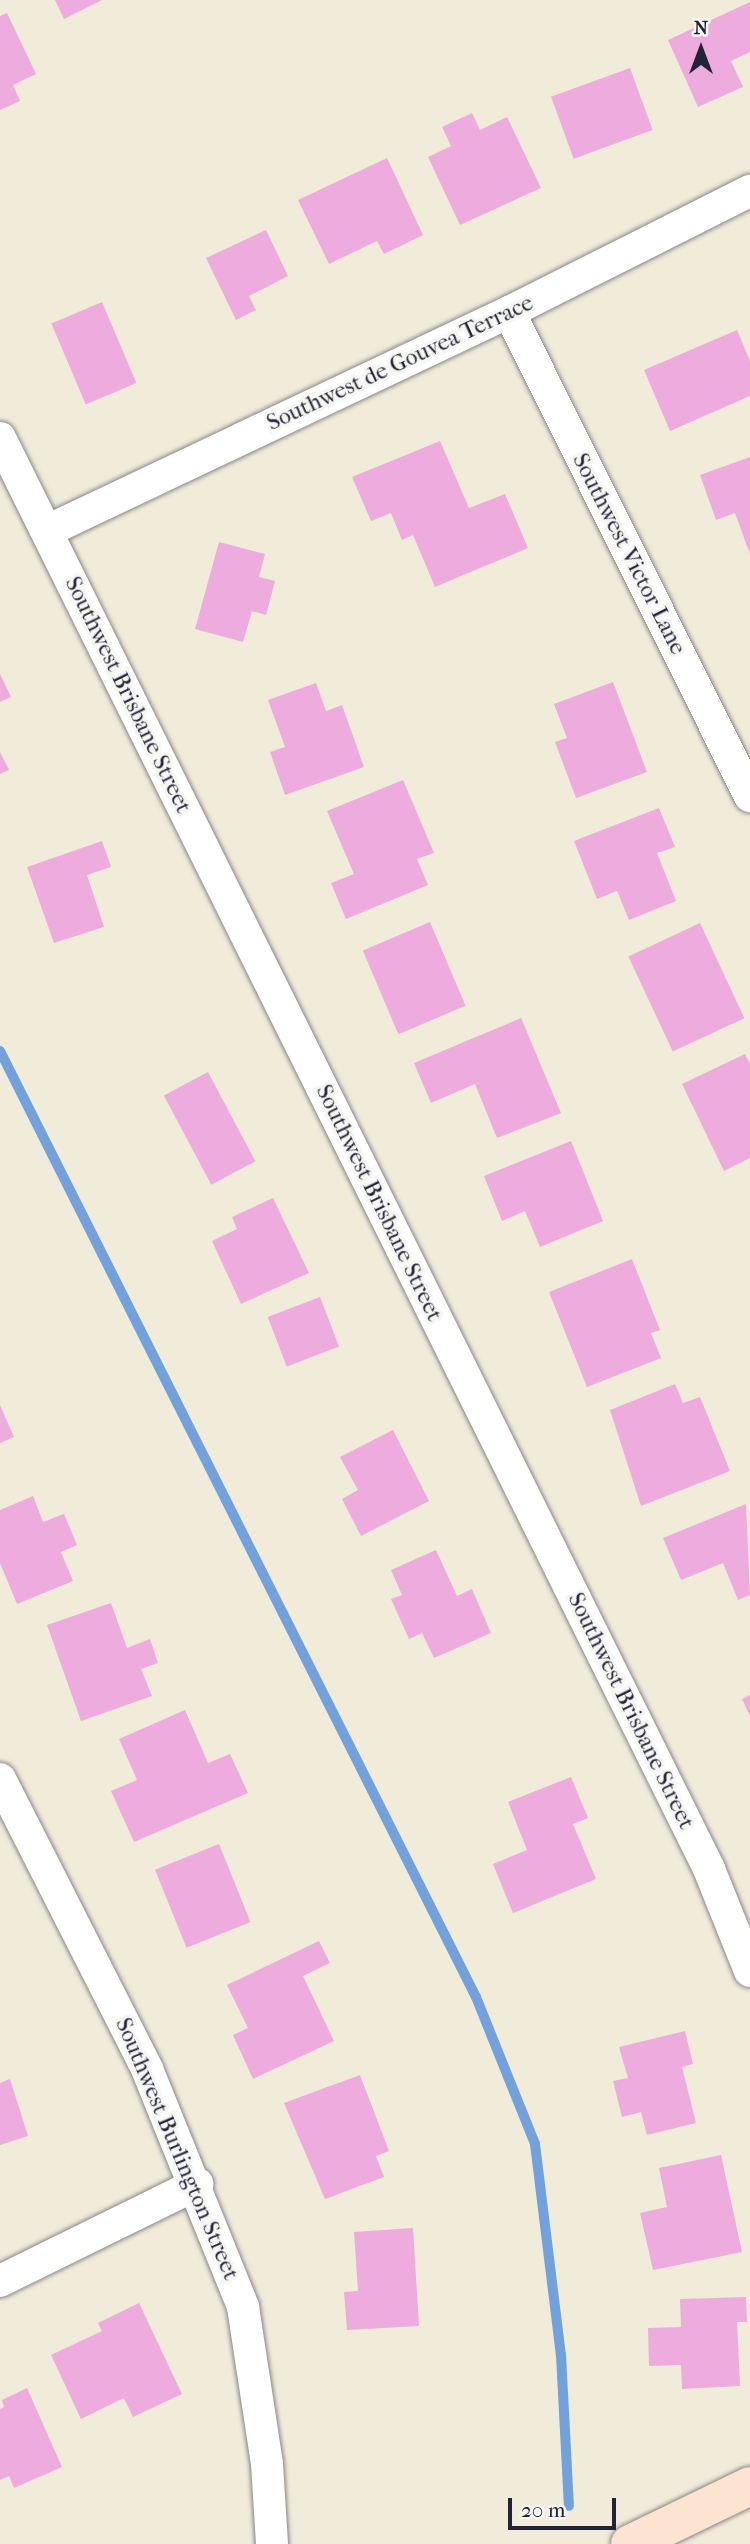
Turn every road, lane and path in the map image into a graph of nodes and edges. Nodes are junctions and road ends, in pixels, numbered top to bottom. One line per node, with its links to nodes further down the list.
1 (750, 191): 2 (street, Southwest de Gouvea Terrace)
2 (509, 312): 4 (street, Southwest de Gouvea Terrace); 5 (street, Southwest Victor Lane)
3 (0, 438): 4 (street, Southwest Brisbane Street)
4 (47, 531): 7 (street, Southwest Brisbane Street)
5 (750, 796)
6 (0, 1779): 8 (street, Southwest Burlington Street)
7 (750, 1971)
8 (197, 2184): 9 (street); 11 (street, Southwest Burlington Street)
9 (0, 2281)
10 (750, 2486): 12 (street)
11 (272, 2544)
12 (630, 2544)

